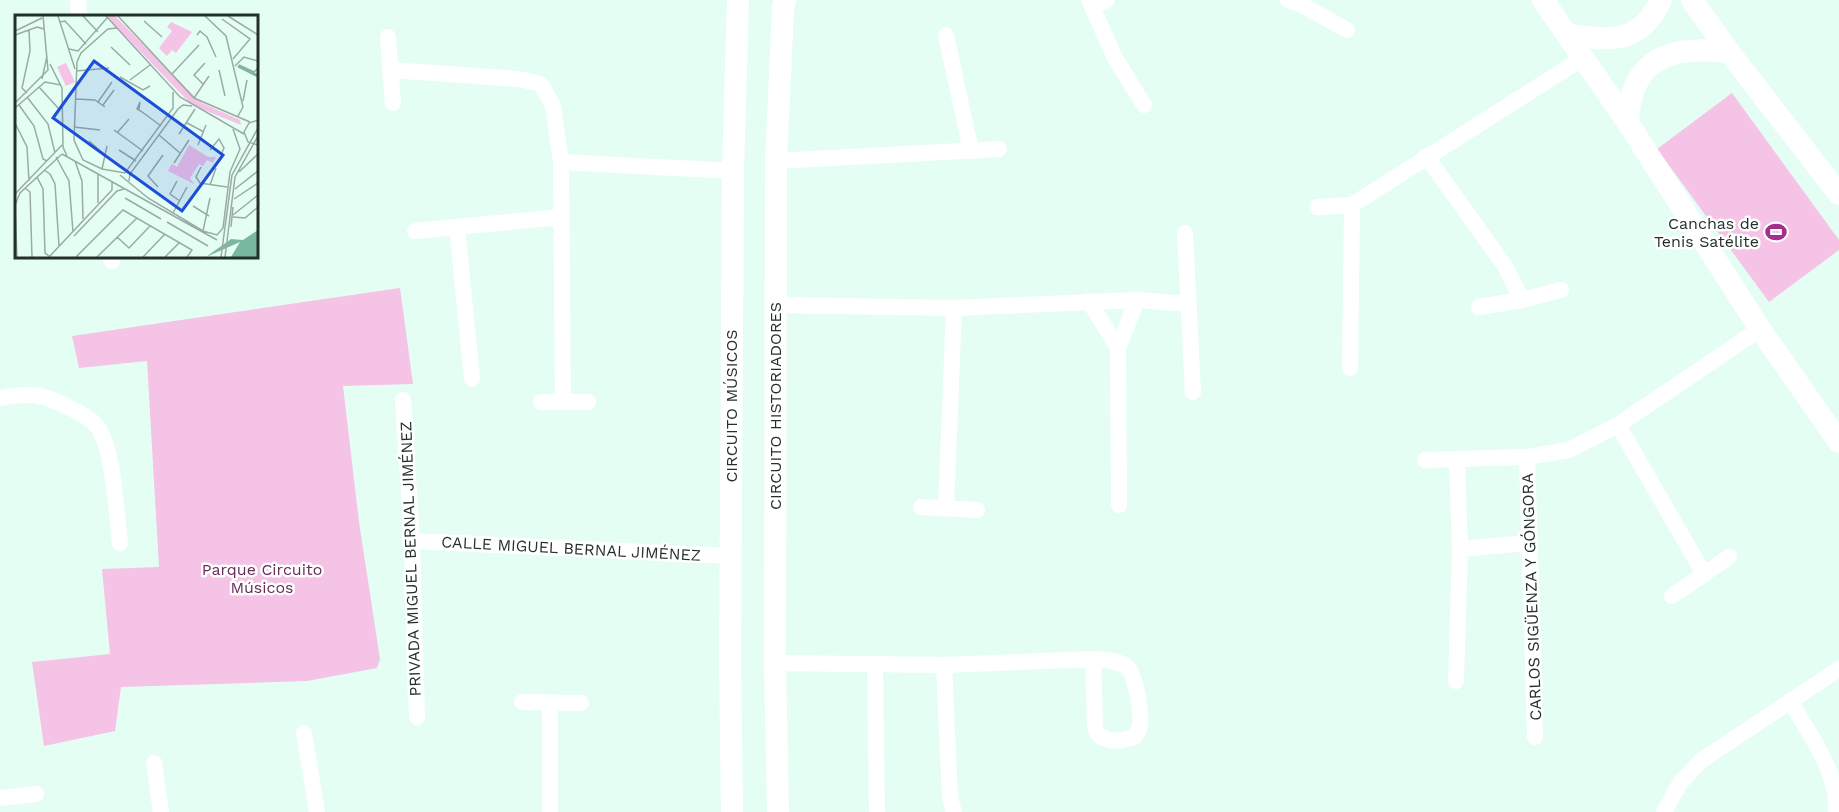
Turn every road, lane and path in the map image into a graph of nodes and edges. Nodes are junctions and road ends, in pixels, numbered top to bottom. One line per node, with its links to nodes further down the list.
1 (78, 0): 9 (street)
2 (738, 0): 25 (street, CIRCUITO MÚSICOS)
3 (785, 0): 23 (street, CIRCUITO HISTORIADORES)
4 (1288, 0): 10 (street)
5 (1543, 0): 11 (street)
6 (1661, 0): 11 (street)
7 (1692, 0): 14 (street)
8 (1096, 2): 18 (street)
9 (79, 15)
10 (1347, 30)
11 (1567, 34): 15 (street)
12 (946, 35): 21 (street)
13 (388, 37): 16 (street)
14 (1729, 52): 19 (street); 26 (street)
15 (1583, 58): 19 (street); 22 (street)
16 (390, 70): 17 (street); 24 (street)
17 (393, 103)
18 (1144, 105)
19 (1628, 123): 41 (street)
20 (999, 149): 21 (street)
21 (971, 151): 23 (street)
22 (1426, 156): 27 (street); 35 (street)
23 (776, 161): 38 (street, CIRCUITO HISTORIADORES)
24 (561, 162): 25 (street); 29 (street)
25 (733, 171): 64 (street, CIRCUITO MÚSICOS)
26 (1839, 194)
27 (1352, 205): 28 (street); 43 (street)
28 (1317, 207)
29 (561, 217): 30 (street); 48 (street)
30 (457, 227): 31 (street); 44 (street)
31 (415, 231)
32 (1185, 233): 37 (street)
33 (1562, 290): 35 (street)
34 (1137, 300): 36 (street); 37 (street); 42 (street)
35 (1522, 300): 39 (street)
36 (1089, 301): 40 (street); 42 (street)
37 (1189, 304): 45 (street)
38 (775, 305): 40 (street); 69 (street, CIRCUITO HISTORIADORES)
39 (1479, 307)
40 (954, 308): 58 (street)
41 (1760, 329): 51 (street); 52 (street)
42 (1118, 348): 56 (street)
43 (1350, 368)
44 (472, 378)
45 (1193, 392)
46 (0, 398): 61 (street)
47 (403, 400): 60 (street, PRIVADA MIGUEL BERNAL JIMÉNEZ)
48 (562, 401): 49 (street); 50 (street)
49 (541, 402)
50 (588, 402)
51 (1618, 425): 53 (street); 66 (street)
52 (1839, 442)
53 (1527, 457): 55 (street); 62 (street, CARLOS SIGÜENZA Y GÓNGORA)
54 (1425, 460): 55 (street)
55 (1457, 460): 63 (street)
56 (1119, 505)
57 (921, 507): 58 (street)
58 (946, 508): 59 (street)
59 (977, 510)
60 (412, 541): 64 (street, CALLE MIGUEL BERNAL JIMÉNEZ); 78 (street, PRIVADA MIGUEL BERNAL JIMÉNEZ)
61 (120, 543)
62 (1530, 543): 63 (street); 80 (street, CARLOS SIGÜENZA Y GÓNGORA)
63 (1460, 549): 73 (street)
64 (730, 556): 87 (street, CIRCUITO MÚSICOS)
65 (1729, 557): 66 (street)
66 (1704, 574): 67 (street)
67 (1672, 596)
68 (1093, 659): 68 (street); 71 (street)
69 (775, 663): 70 (street); 88 (street, CIRCUITO HISTORIADORES)
70 (875, 664): 71 (street); 89 (street)
71 (944, 665): 90 (street)
72 (1839, 669): 74 (street)
73 (1456, 681)
74 (1790, 701): 91 (street); 92 (street)
75 (522, 702): 76 (street)
76 (550, 703): 77 (street); 86 (street)
77 (580, 703)
78 (417, 717)
79 (304, 733): 85 (street)
80 (1535, 737)
81 (154, 763): 84 (street)
82 (36, 794): 83 (street)
83 (6, 802)
84 (160, 812)
85 (318, 812)
86 (550, 812)
87 (732, 812)
88 (778, 812)
89 (878, 812)
90 (954, 812)
91 (1664, 812)
92 (1836, 812)

